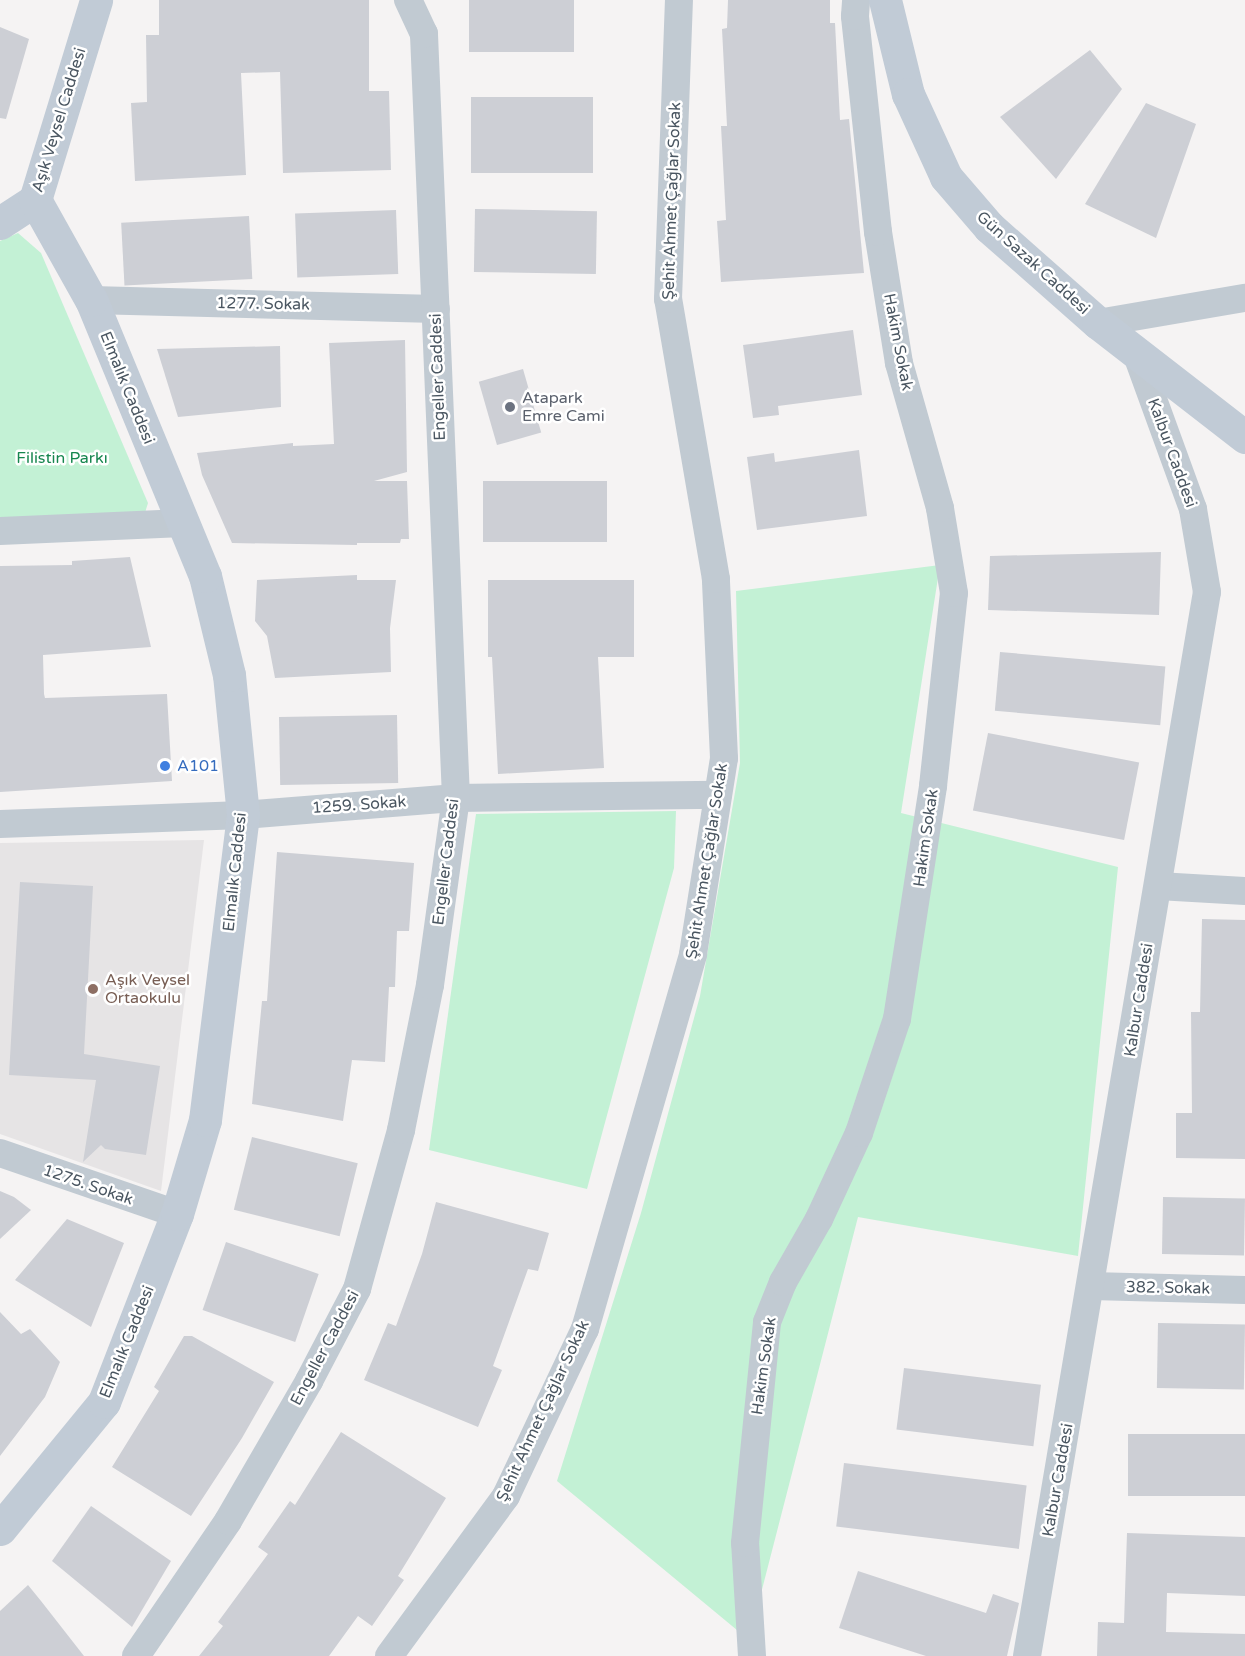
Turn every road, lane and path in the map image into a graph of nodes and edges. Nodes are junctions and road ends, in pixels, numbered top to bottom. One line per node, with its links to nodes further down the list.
1 (96, 0): 6 (street, Aşık Veysel Caddesi)
2 (408, 0): 10 (street, Engeller Caddesi)
3 (679, 0): 16 (street, Şehit Ahmet Çağlar Sokak)
4 (855, 0): 29 (street, Hakim Sokak)
5 (885, 0): 11 (street, Gün Sazak Caddesi)
6 (35, 200): 7 (street, Aşık Veysel Caddesi); 9 (street, Elmalık Caddesi)
7 (0, 223)
8 (1245, 298): 11 (street)
9 (91, 300): 10 (street, 1277. Sokak); 14 (street, Elmalık Caddesi)
10 (436, 309): 17 (street, Engeller Caddesi)
11 (1098, 323): 12 (street, Gün Sazak Caddesi)
12 (1137, 352): 13 (street, Gün Sazak Caddesi); 20 (street, Kalbur Caddesi)
13 (1245, 437)
14 (183, 523): 15 (street); 18 (street, Elmalık Caddesi)
15 (0, 531)
16 (718, 795): 17 (street, 1259. Sokak); 28 (street, Şehit Ahmet Çağlar Sokak)
17 (456, 798): 18 (street, 1259. Sokak); 27 (street, Engeller Caddesi)
18 (243, 814): 19 (street, 1259. Sokak); 23 (street, Elmalık Caddesi)
19 (0, 824)
20 (1158, 886): 21 (street); 24 (street, Kalbur Caddesi)
21 (1245, 891)
22 (0, 1154): 23 (street, 1275. Sokak)
23 (177, 1214): 26 (street, Elmalık Caddesi)
24 (1091, 1286): 25 (street, 382. Sokak); 30 (street, Kalbur Caddesi)
25 (1245, 1290)
26 (0, 1529)
27 (136, 1656)
28 (389, 1656)
29 (752, 1656)
30 (1027, 1656)

